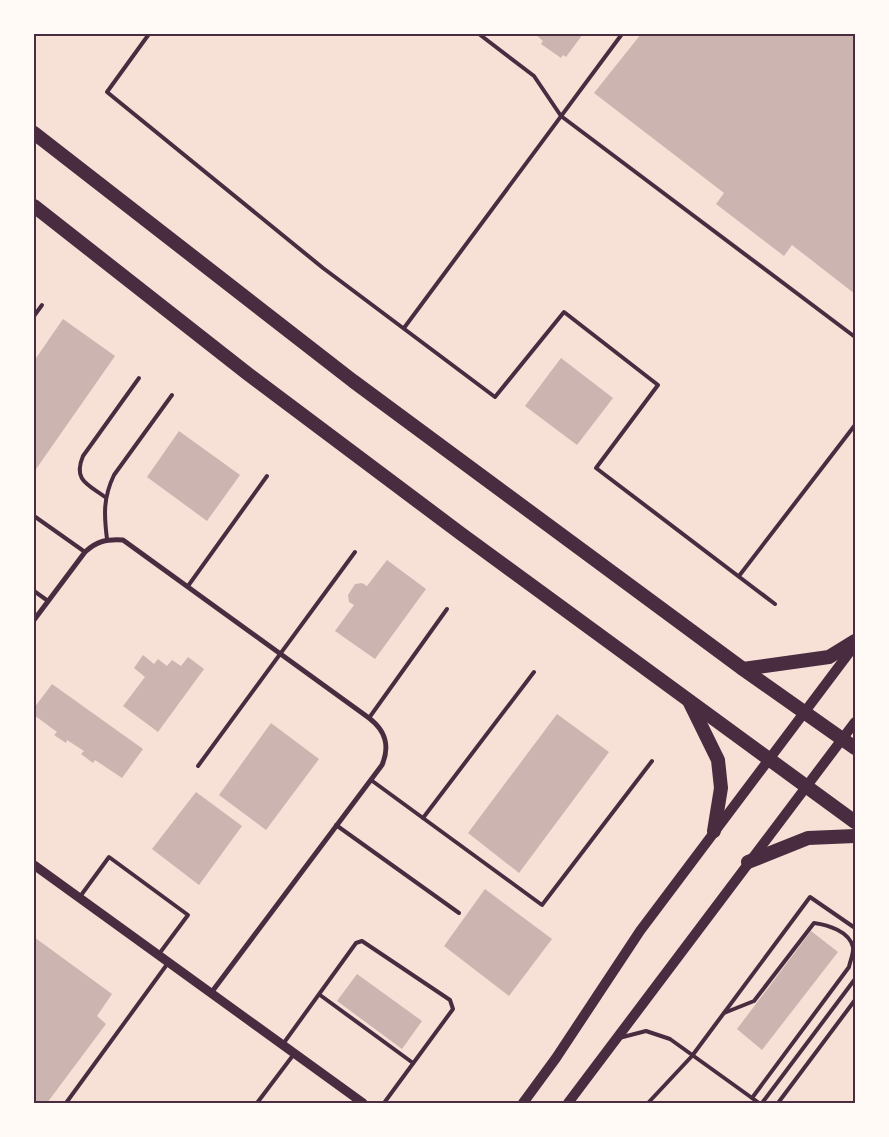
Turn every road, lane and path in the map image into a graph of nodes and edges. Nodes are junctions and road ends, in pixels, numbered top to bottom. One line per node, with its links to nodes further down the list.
1 (149, 34): 9 (lane)
2 (479, 34): 4 (lane)
3 (622, 34): 4 (lane)
4 (561, 116): 9 (lane); 10 (lane)
5 (34, 133): 30 (highway)
6 (34, 206): 32 (highway)
7 (42, 305): 8 (lane)
8 (34, 316)
9 (404, 328): 20 (lane)
10 (855, 337)
11 (139, 378): 15 (lane)
12 (172, 395): 15 (lane)
13 (855, 425): 20 (lane)
14 (267, 476): 21 (lane)
15 (105, 497): 17 (lane)
16 (34, 516): 18 (lane)
17 (107, 539): 18 (street); 21 (street)
18 (85, 552): 23 (street)
19 (355, 552): 29 (lane)
20 (739, 576): 24 (lane)
21 (188, 586): 29 (street)
22 (34, 590): 23 (lane)
23 (48, 601): 26 (street)
24 (775, 604)
25 (447, 609): 34 (lane)
26 (34, 620)
27 (855, 640): 30 (highway)
28 (855, 645): 33 (main road)
29 (281, 654): 34 (street); 40 (lane)
30 (743, 668): 33 (highway)
31 (534, 672): 43 (lane)
32 (689, 700): 38 (highway); 46 (highway)
33 (804, 712): 36 (highway); 38 (main road)
34 (369, 718): 41 (street)
35 (855, 722): 36 (main road)
36 (843, 739): 37 (highway); 42 (main road)
37 (855, 748)
38 (768, 758): 42 (highway); 46 (main road)
39 (652, 761): 43 (lane)
40 (198, 766)
41 (371, 780): 43 (lane); 45 (street)
42 (807, 786): 44 (highway); 48 (main road)
43 (423, 818)
44 (855, 822)
45 (336, 825): 51 (lane); 58 (street)
46 (714, 831): 72 (main road)
47 (855, 836): 48 (highway)
48 (748, 862): 62 (main road)
49 (34, 865): 50 (street)
50 (78, 898): 55 (street); 55 (lane)
51 (459, 913)
52 (855, 928): 61 (lane)
53 (848, 937): 54 (lane); 61 (lane); 67 (lane)
54 (855, 943)
55 (158, 956): 56 (street)
56 (168, 963): 58 (street); 68 (lane)
57 (855, 979): 75 (lane)
58 (210, 993): 63 (street)
59 (320, 995): 63 (lane); 66 (lane); 66 (lane)
60 (855, 1000): 76 (lane)
61 (724, 1013): 65 (lane)
62 (617, 1039): 65 (lane); 73 (main road)
63 (282, 1045): 64 (street)
64 (294, 1054): 69 (lane); 70 (street)
65 (692, 1056): 67 (lane); 74 (lane)
66 (413, 1063): 71 (lane)
67 (752, 1098): 75 (lane)
68 (66, 1103)
69 (257, 1103)
70 (363, 1103)
71 (384, 1103)
72 (523, 1103)
73 (568, 1103)
74 (648, 1103)
75 (760, 1103)
76 (778, 1103)

